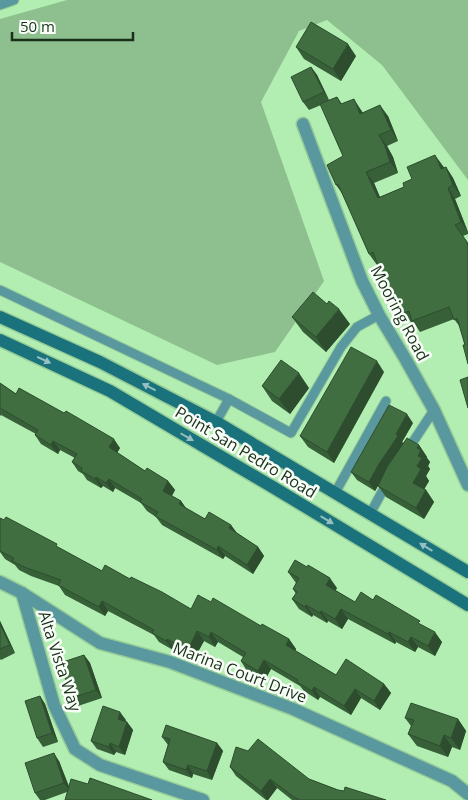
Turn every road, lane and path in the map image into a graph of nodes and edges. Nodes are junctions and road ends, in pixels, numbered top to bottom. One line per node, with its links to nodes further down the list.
1 (14, 0): 2 (lane)
2 (0, 5)
3 (303, 124): 5 (street, Mooring Road)
4 (0, 290): 8 (lane)
5 (379, 315): 8 (lane); 10 (street, Mooring Road)
6 (0, 317): 11 (main road, Point San Pedro Road, one-way to 6)
7 (0, 340): 20 (main road, Point San Pedro Road, one-way to 20)
8 (229, 399): 11 (lane)
9 (386, 401): 15 (lane)
10 (434, 410): 12 (lane); 14 (street, Mooring Road)
11 (216, 422): 15 (main road, Point San Pedro Road)
12 (401, 460)
13 (390, 476): 16 (lane)
14 (468, 485)
15 (335, 493): 16 (main road, Point San Pedro Road)
16 (370, 514): 17 (main road, Point San Pedro Road, one-way to 16)
17 (468, 572)
18 (0, 582): 19 (street, Marina Court Drive)
19 (22, 593): 21 (street, Marina Court Drive); 22 (street, Alta Vista Way)
20 (468, 605)
21 (468, 794)
22 (203, 800)

